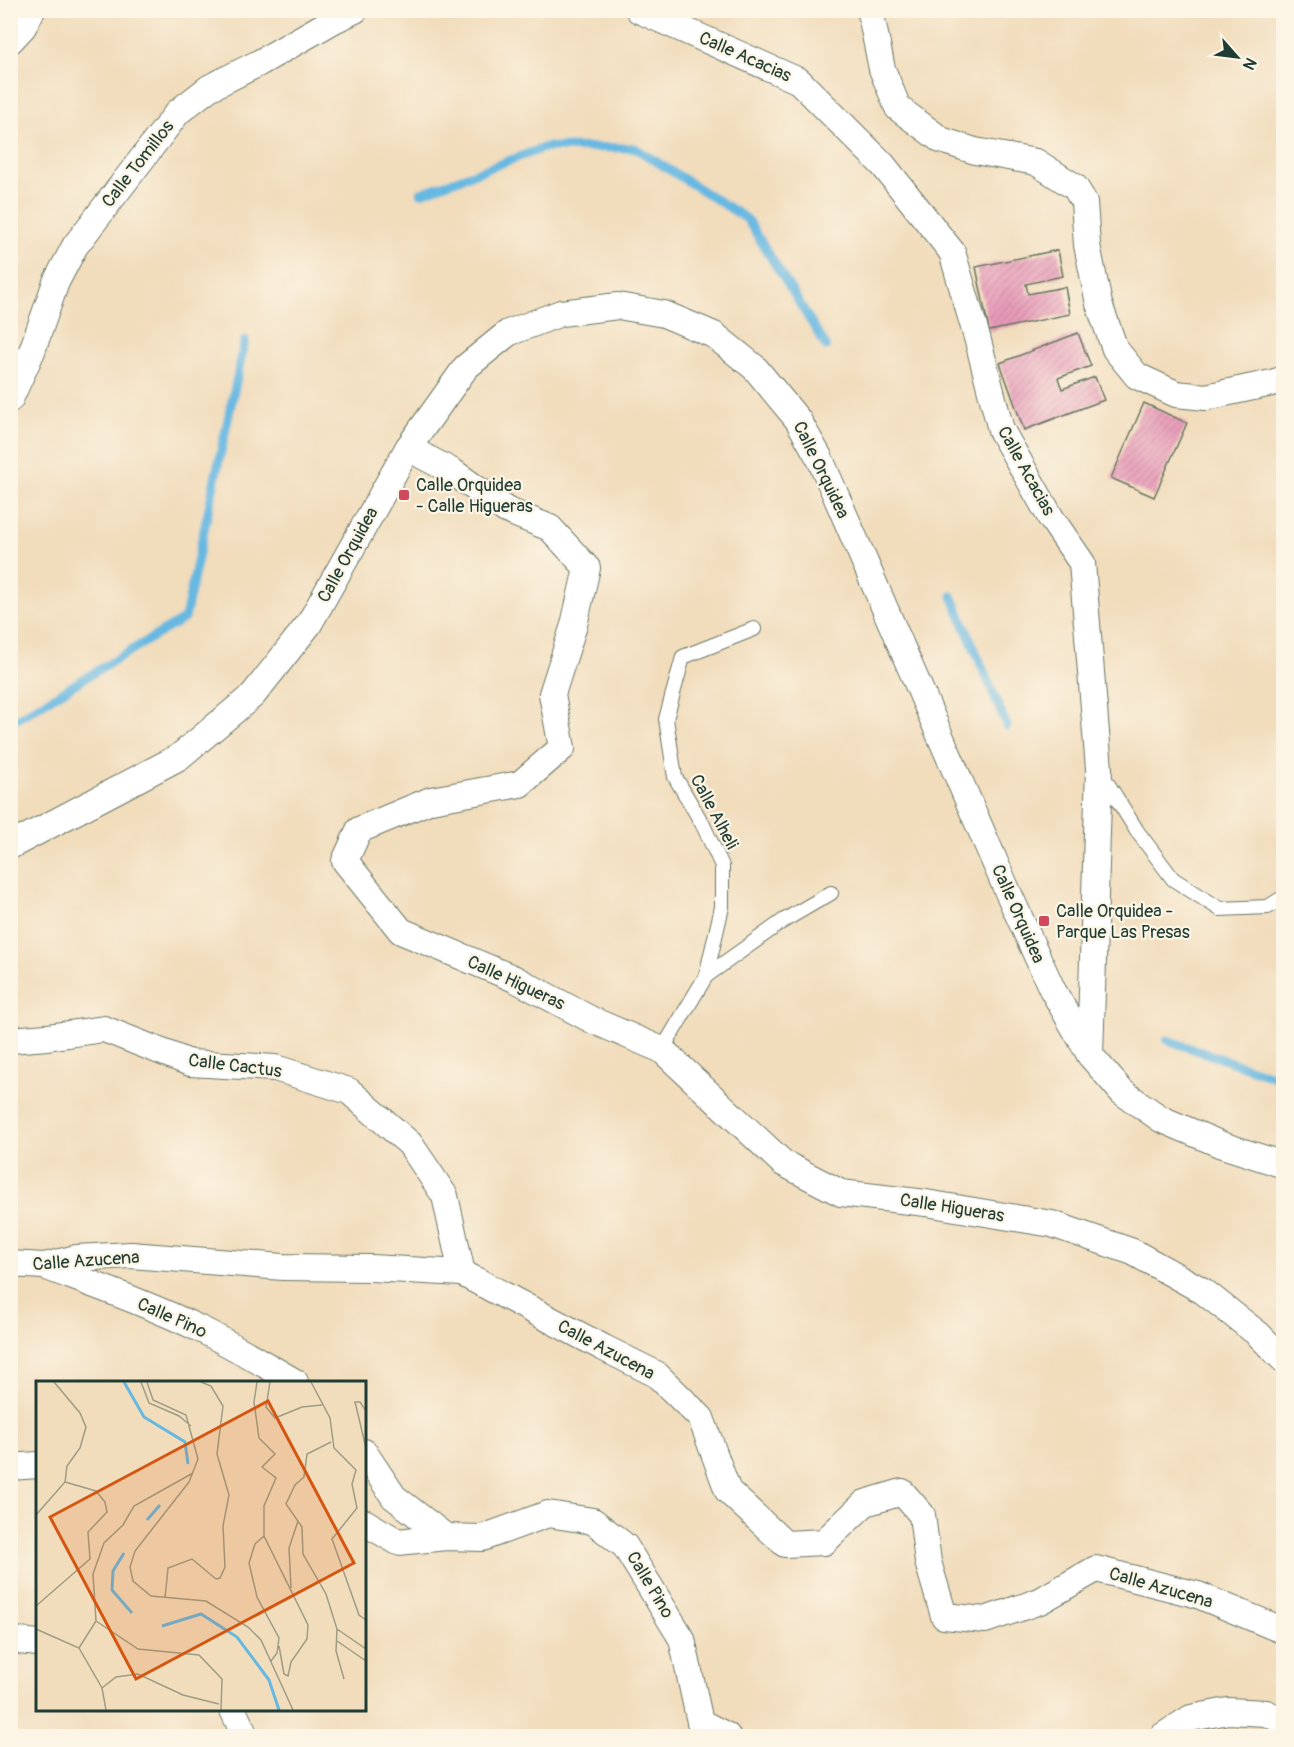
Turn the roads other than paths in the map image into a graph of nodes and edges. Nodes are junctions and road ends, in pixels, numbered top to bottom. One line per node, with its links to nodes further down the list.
1 (32, 10): 5 (street)
2 (355, 10): 7 (street, Calle Tomillos)
3 (639, 10): 10 (street, Calle Acacias)
4 (870, 10): 6 (street)
5 (10, 40)
6 (1284, 379)
7 (10, 399)
8 (408, 448): 11 (street, Calle Orquidea); 16 (street, Calle Higueras); 17 (street, Calle Orquidea)
9 (754, 629): 14 (lane, Calle Alheli)
10 (1099, 769): 13 (lane); 17 (street, Calle Acacias)
11 (10, 846)
12 (831, 893): 14 (lane)
13 (1284, 897)
14 (706, 976): 16 (lane, Calle Alheli)
15 (10, 1040): 21 (street, Calle Cactus)
16 (662, 1050): 22 (street, Calle Higueras)
17 (1090, 1055): 18 (street, Calle Orquidea)
18 (1284, 1164)
19 (10, 1264): 20 (street, Calle Azucena)
20 (44, 1266): 21 (street, Calle Azucena); 23 (street, Calle Pino)
21 (462, 1273): 29 (street, Calle Azucena)
22 (1284, 1359)
23 (292, 1381)
24 (366, 1455): 28 (street)
25 (36, 1465): 26 (street)
26 (10, 1467)
27 (366, 1523): 28 (street, Calle Pino)
28 (446, 1537): 35 (street, Calle Pino)
29 (1284, 1631)
30 (10, 1640): 31 (street)
31 (36, 1643)
32 (233, 1711): 34 (street)
33 (1284, 1721): 36 (street)
34 (245, 1737)
35 (728, 1737)
36 (1162, 1737)

